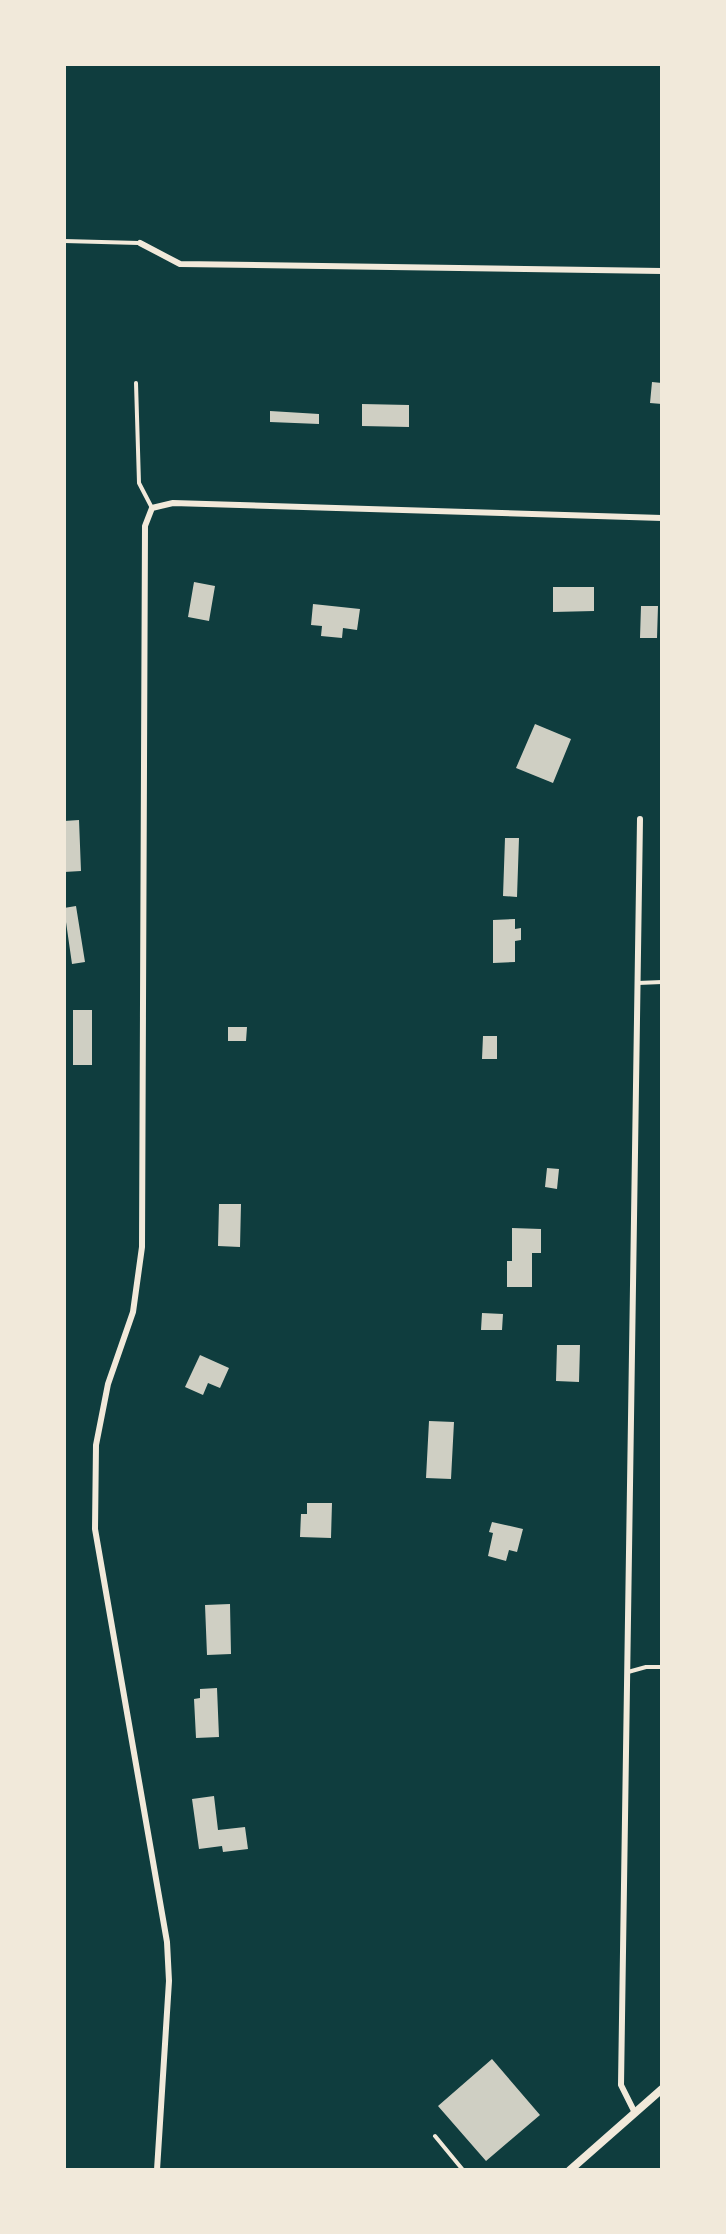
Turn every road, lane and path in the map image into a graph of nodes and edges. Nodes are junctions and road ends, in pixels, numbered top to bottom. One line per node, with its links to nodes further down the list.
1 (64, 241): 2 (lane)
2 (140, 243): 3 (street)
3 (662, 270)
4 (136, 383): 5 (lane)
5 (152, 508): 6 (street); 15 (street)
6 (662, 518)
7 (640, 819): 9 (street)
8 (662, 982): 9 (lane)
9 (638, 984): 11 (street)
10 (662, 1667): 11 (lane)
11 (628, 1672): 13 (street)
12 (662, 2089): 13 (street)
13 (635, 2113): 17 (street)
14 (435, 2136): 16 (lane)
15 (157, 2169)
16 (462, 2169)
17 (570, 2169)

